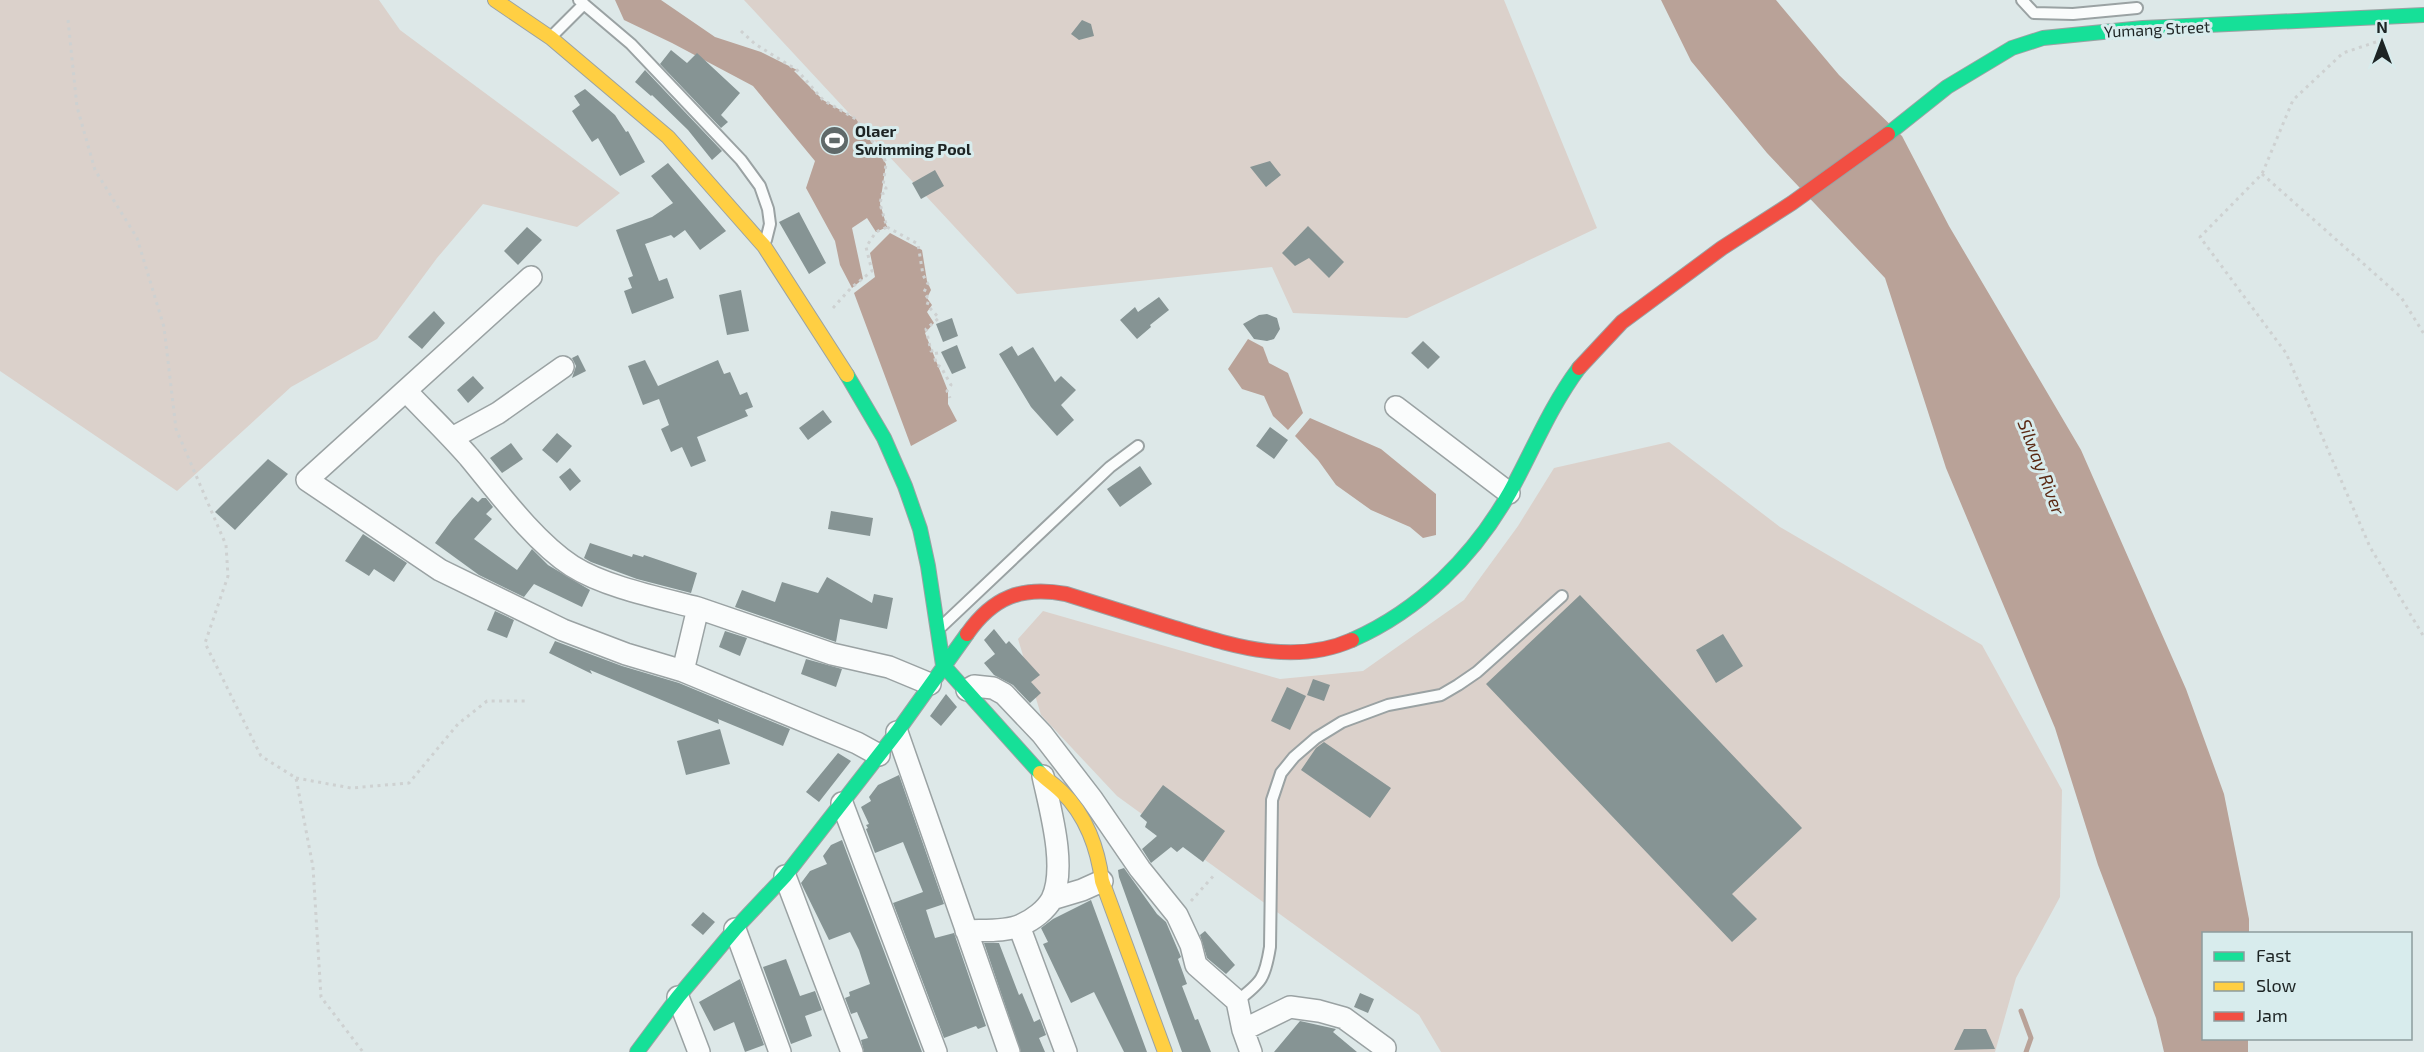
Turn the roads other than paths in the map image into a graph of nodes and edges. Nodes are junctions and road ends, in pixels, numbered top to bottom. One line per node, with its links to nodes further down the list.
1 (495, 0): 7 (main road)
2 (2022, 0): 4 (lane)
3 (581, 2): 7 (lane); 8 (lane)
4 (2136, 4): 6 (lane)
5 (2424, 15): 6 (main road, Yumang Street)
6 (2143, 28): 15 (main road, Yumang Street)
7 (551, 38): 8 (main road)
8 (764, 246): 18 (main road)
9 (531, 277): 11 (street)
10 (563, 367): 13 (street)
11 (406, 391): 13 (street); 20 (street)
12 (1396, 407): 15 (street)
13 (452, 438): 17 (street)
14 (1138, 446): 18 (lane)
15 (1509, 493): 19 (main road, Yumang Street)
16 (1562, 596): 34 (lane)
17 (698, 609): 20 (street); 21 (street)
18 (938, 630): 19 (main road)
19 (943, 665): 21 (main road, Yumang Street); 22 (main road)
20 (683, 671): 24 (street)
21 (930, 684): 23 (main road, Yumang Street)
22 (967, 690): 25 (main road); 34 (street)
23 (897, 732): 24 (main road, Yumang Street); 32 (street)
24 (879, 755): 26 (main road, Yumang Street)
25 (1043, 776): 28 (main road); 29 (street)
26 (842, 803): 27 (main road, Yumang Street); 41 (street)
27 (785, 876): 31 (main road, Yumang Street); 40 (street)
28 (1102, 881): 29 (street); 44 (main road)
29 (1052, 899): 30 (street)
30 (1019, 926): 32 (street); 43 (street)
31 (735, 929): 33 (main road, Yumang Street); 39 (street)
32 (966, 931): 42 (street)
33 (678, 997): 37 (main road, Yumang Street); 38 (street)
34 (1237, 1002): 35 (street)
35 (1243, 1030): 36 (street); 45 (street)
36 (1385, 1048)
37 (637, 1052)
38 (699, 1052)
39 (780, 1052)
40 (852, 1052)
41 (936, 1052)
42 (1010, 1052)
43 (1066, 1052)
44 (1165, 1052)
45 (1251, 1052)

